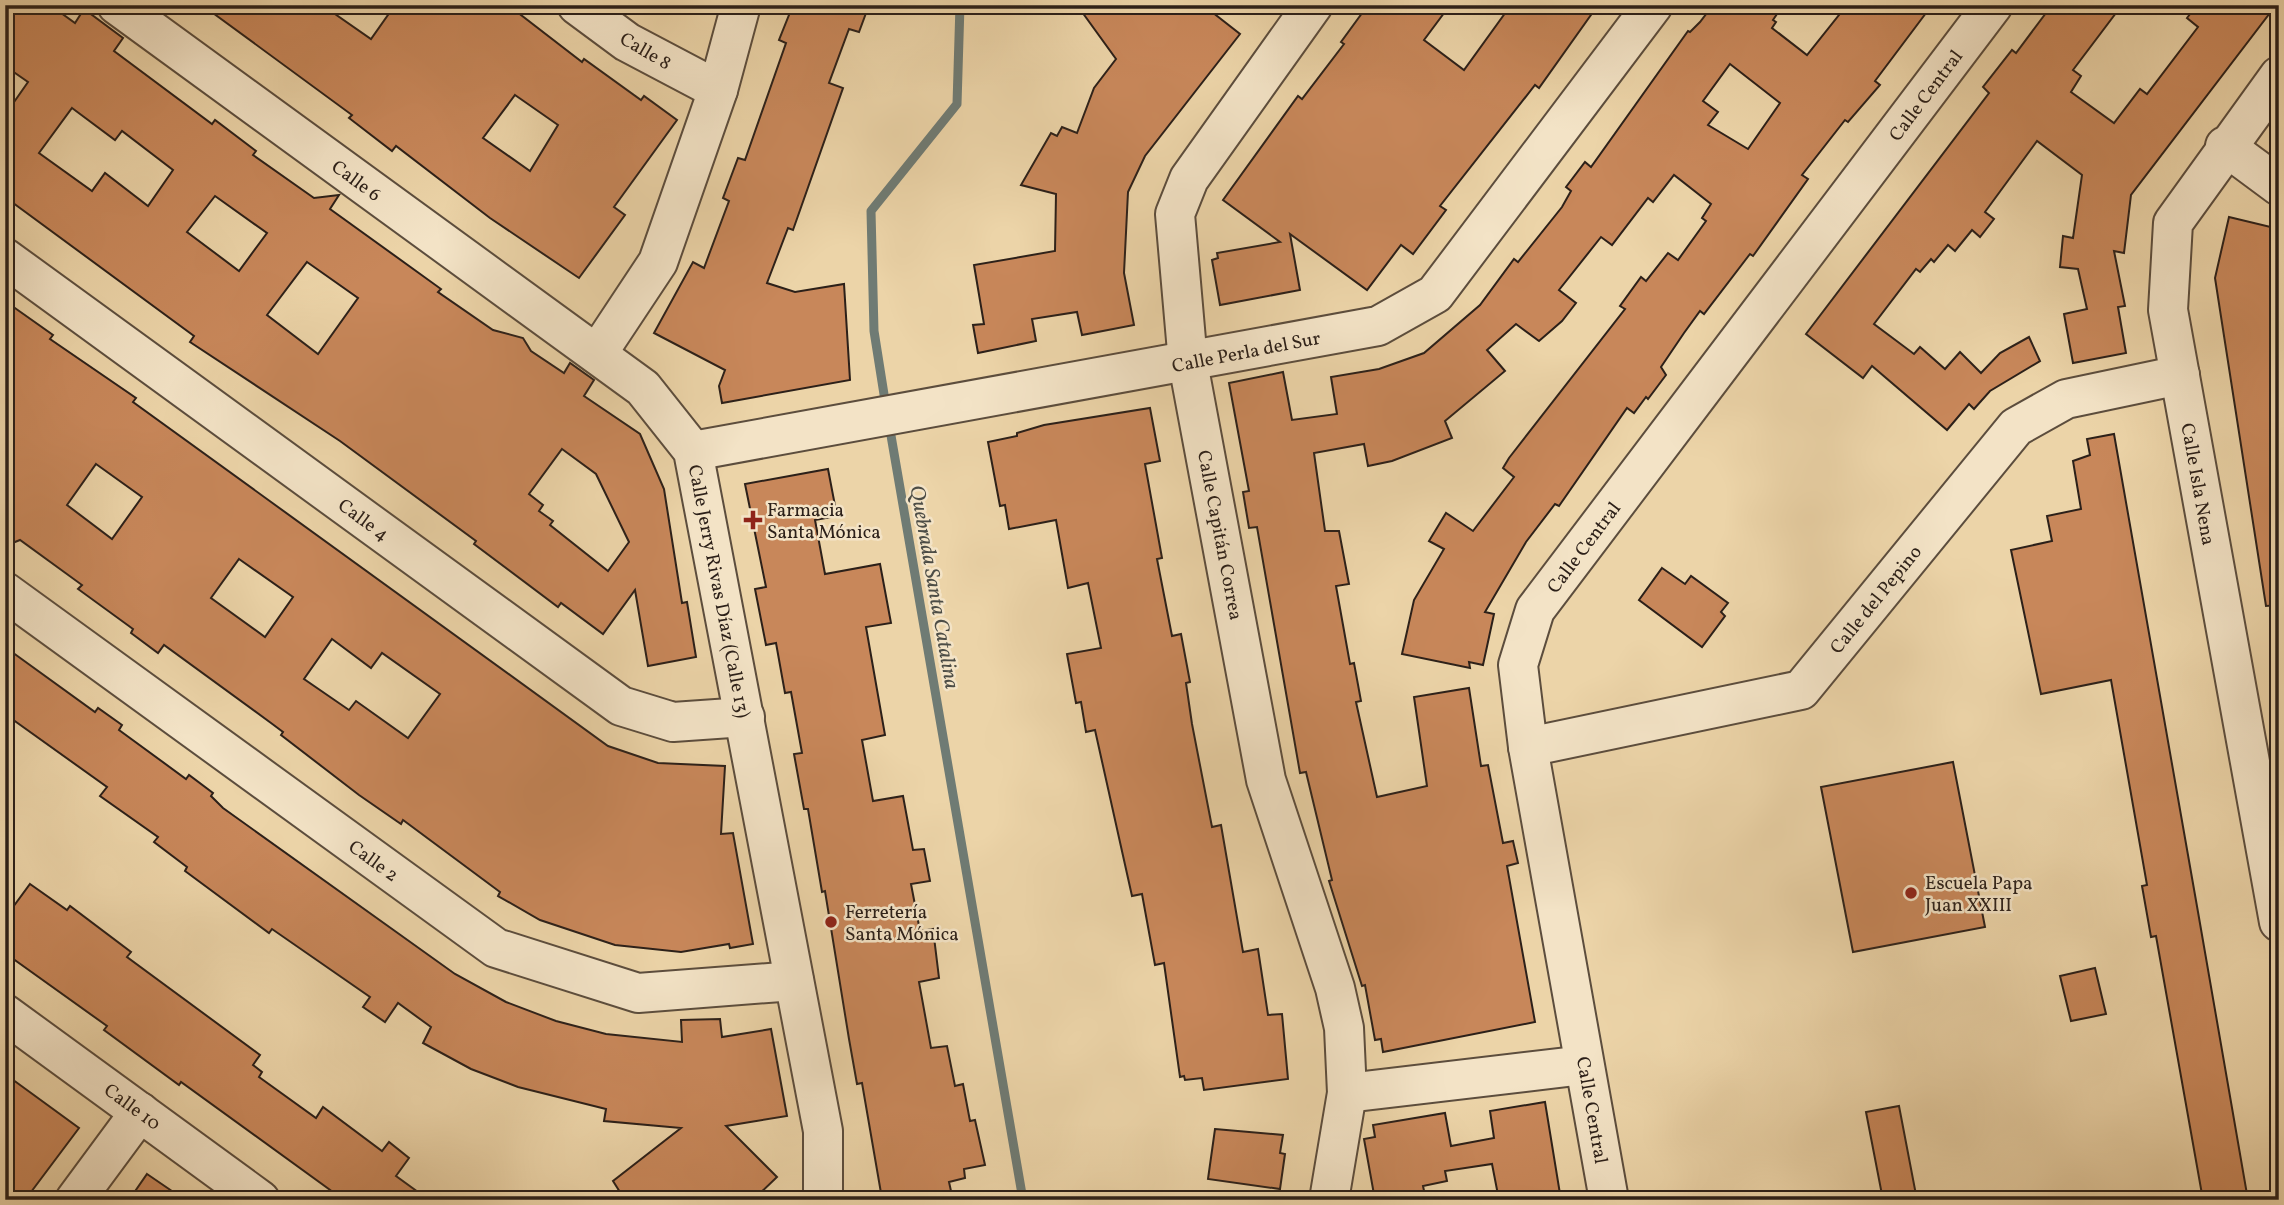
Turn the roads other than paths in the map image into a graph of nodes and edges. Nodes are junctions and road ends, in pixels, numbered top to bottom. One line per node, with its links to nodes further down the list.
1 (117, 5): 12 (street, Calle 6)
2 (577, 5): 8 (street, Calle 8)
3 (741, 5): 8 (street)
4 (1653, 5): 13 (street, Calle Perla del Sur)
5 (1993, 5): 18 (street, Calle Central)
6 (1297, 11): 13 (street, Calle Capitán Correa)
7 (2279, 76): 9 (street, Calle Isla Nena)
8 (718, 90): 12 (street)
9 (2225, 146): 10 (street); 14 (street, Calle Isla Nena)
10 (2279, 186)
11 (5, 258): 17 (street, Calle 4)
12 (597, 354): 15 (street, Calle Jerry Rivas Díaz (Calle 13))
13 (1188, 363): 15 (street, Calle Perla del Sur); 23 (street, Calle Capitán Correa)
14 (2180, 375): 18 (street, Calle del Pepino); 19 (street, Calle Isla Nena)
15 (693, 451): 17 (street, Calle Jerry Rivas Díaz (Calle 13))
16 (5, 592): 20 (street, Calle 2)
17 (745, 717): 20 (street, Calle Jerry Rivas Díaz (Calle 13))
18 (1528, 747): 22 (street, Calle Central)
19 (2279, 922)
20 (794, 981): 27 (street, Calle Jerry Rivas Díaz (Calle 13))
21 (5, 1014): 24 (street, Calle 10)
22 (1584, 1065): 23 (street); 29 (street, Calle Central)
23 (1347, 1093): 28 (street, Calle Capitán Correa)
24 (140, 1112): 25 (street); 26 (street, Calle 10)
25 (75, 1200)
26 (260, 1200)
27 (823, 1200)
28 (1329, 1200)
29 (1609, 1200)

